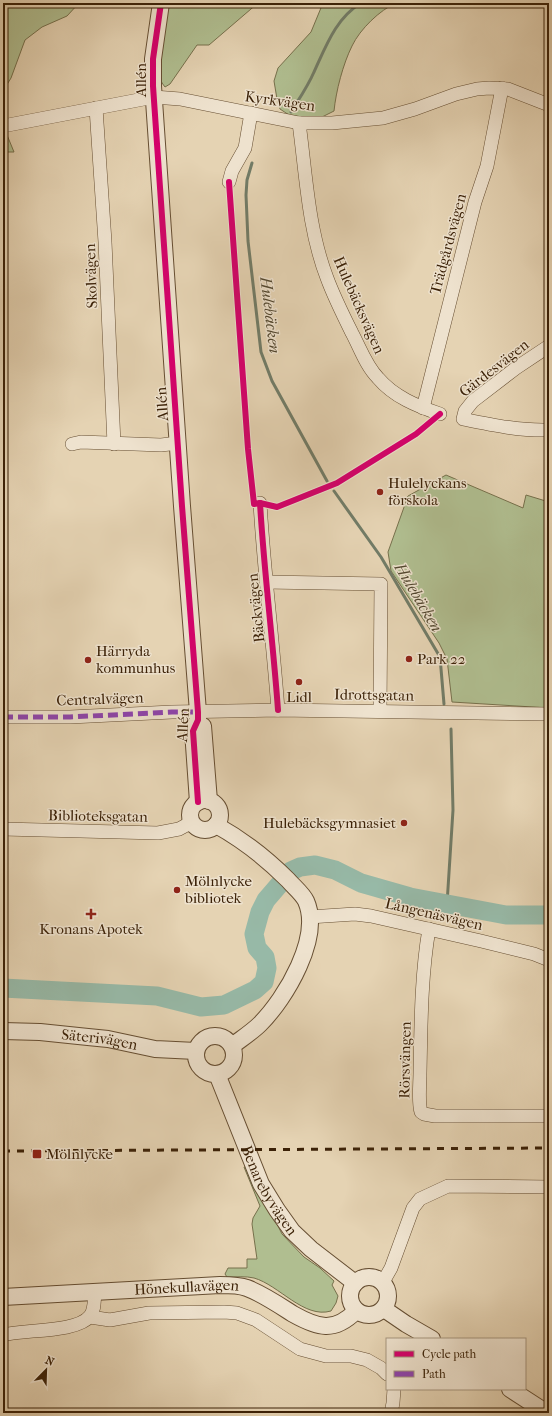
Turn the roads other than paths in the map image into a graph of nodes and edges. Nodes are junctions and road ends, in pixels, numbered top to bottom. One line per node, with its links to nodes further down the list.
1 (161, 3): 3 (street, Allén)
2 (502, 88): 4 (street, Kyrkvägen); 7 (street, Kyrkvägen); 11 (street, Trädgårdsvägen)
3 (154, 97): 5 (street, Kyrkvägen); 6 (street, Kyrkvägen); 16 (street, Allén)
4 (549, 105)
5 (96, 108): 8 (street, Kyrkvägen); 15 (street, Skolvägen)
6 (251, 113): 7 (street, Kyrkvägen); 9 (street)
7 (299, 123): 11 (street, Hulebäcksvägen)
8 (3, 126)
9 (229, 182)
10 (549, 346): 13 (street, Gärdesvägen)
11 (423, 408): 12 (street, Hulebäcksvägen)
12 (440, 414)
13 (549, 430)
14 (72, 444): 15 (street)
15 (114, 444): 16 (street)
16 (178, 444): 22 (street, Allén)
17 (260, 503): 18 (street, Bäckvägen)
18 (266, 582): 19 (street, Bäckvägen); 20 (street)
19 (278, 710): 20 (street, Idrottsgatan); 22 (street, Idrottsgatan)
20 (380, 711): 21 (street, Idrottsgatan)
21 (549, 714)
22 (198, 716): 23 (street, Centralvägen); 24 (street, Allén)
23 (3, 717)
24 (203, 802): 25 (street); 26 (street)
25 (192, 822): 26 (street); 27 (street, Biblioteksgatan)
26 (216, 825): 28 (street)
27 (3, 829)
28 (309, 917): 29 (street, Långenäsvägen); 32 (street)
29 (429, 929): 30 (street, Långenäsvägen); 35 (street, Rörsvängen)
30 (549, 960)
31 (3, 1031): 33 (street, Säterivägen)
32 (232, 1046): 33 (street); 34 (street)
33 (196, 1050): 34 (street)
34 (217, 1074): 38 (street, Benarebyvägen)
35 (549, 1116)
36 (549, 1187): 37 (street)
37 (383, 1282): 38 (street); 41 (street)
38 (355, 1283): 42 (street)
39 (95, 1292): 40 (street, Hönekullavägen); 42 (street, Hönekullavägen); 43 (street)
40 (3, 1297)
41 (384, 1308): 42 (street); 45 (street)
42 (356, 1311)
43 (90, 1317): 44 (street); 46 (street)
44 (3, 1335)
45 (430, 1338)
46 (386, 1373)
47 (394, 1390): 49 (street)
48 (512, 1390): 50 (street)
49 (391, 1413)
50 (547, 1413)

